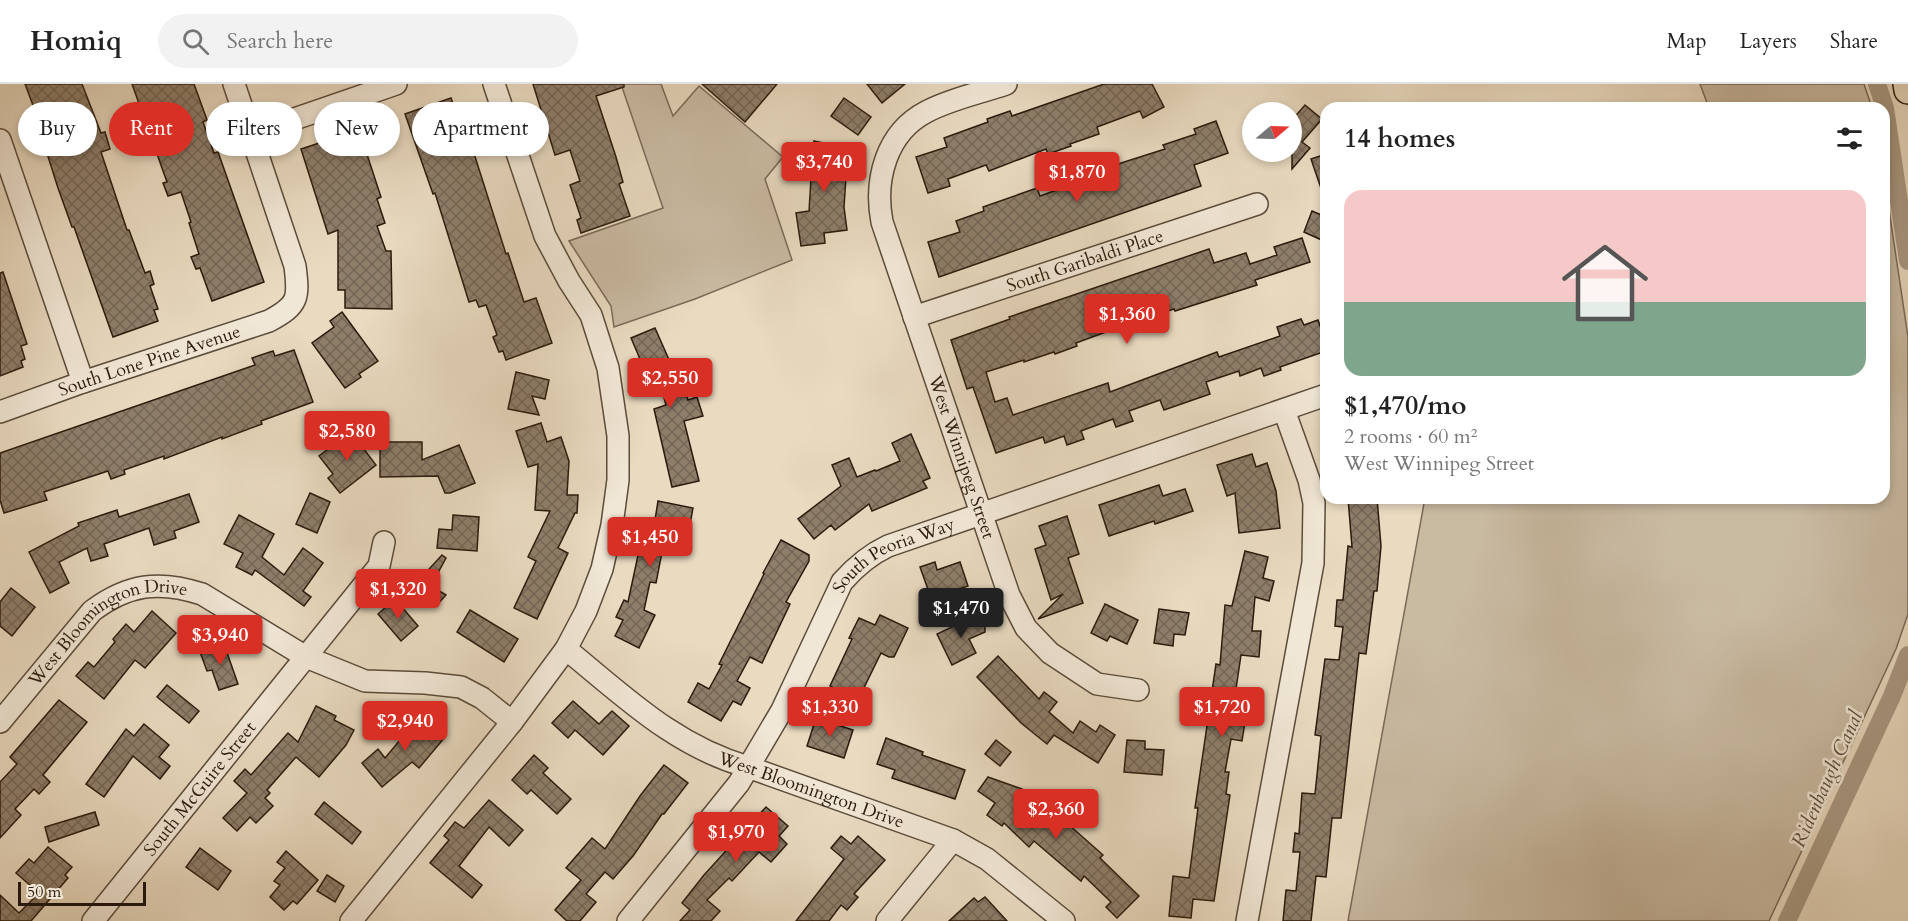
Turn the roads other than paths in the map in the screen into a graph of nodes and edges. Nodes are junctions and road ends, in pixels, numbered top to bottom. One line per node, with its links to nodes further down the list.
1 (234, 84): 7 (street)
2 (396, 84): 8 (street)
3 (495, 84): 19 (street)
4 (1006, 84): 12 (street, West Winnipeg Street)
5 (1907, 84): 6 (main road)
6 (1908, 90)
7 (240, 102)
8 (302, 116)
9 (0, 140): 13 (street)
10 (258, 156): 13 (street, South Lone Pine Avenue)
11 (1257, 204): 12 (street, South Garibaldi Place)
12 (914, 317): 17 (street, West Winnipeg Street)
13 (83, 382): 16 (street, South Lone Pine Avenue)
14 (1320, 397): 15 (street, South Peoria Way)
15 (1284, 410): 17 (street, South Peoria Way); 31 (street)
16 (0, 412)
17 (981, 514): 21 (street, West Winnipeg Street); 24 (street, South Peoria Way)
18 (384, 542): 20 (street, South McGuire Street)
19 (566, 649): 23 (street); 24 (street, West Bloomington Drive)
20 (306, 657): 22 (street, West Bloomington Drive); 23 (street, West Bloomington Drive); 26 (street, South McGuire Street)
21 (1137, 690)
22 (4, 710)
23 (512, 722): 27 (street)
24 (748, 767): 25 (street, West Bloomington Drive); 28 (street, South Peoria Way)
25 (953, 840): 29 (street); 30 (street, West Bloomington Drive)
26 (93, 921)
27 (351, 921)
28 (628, 921)
29 (887, 921)
30 (1064, 921)
31 (1247, 921)

